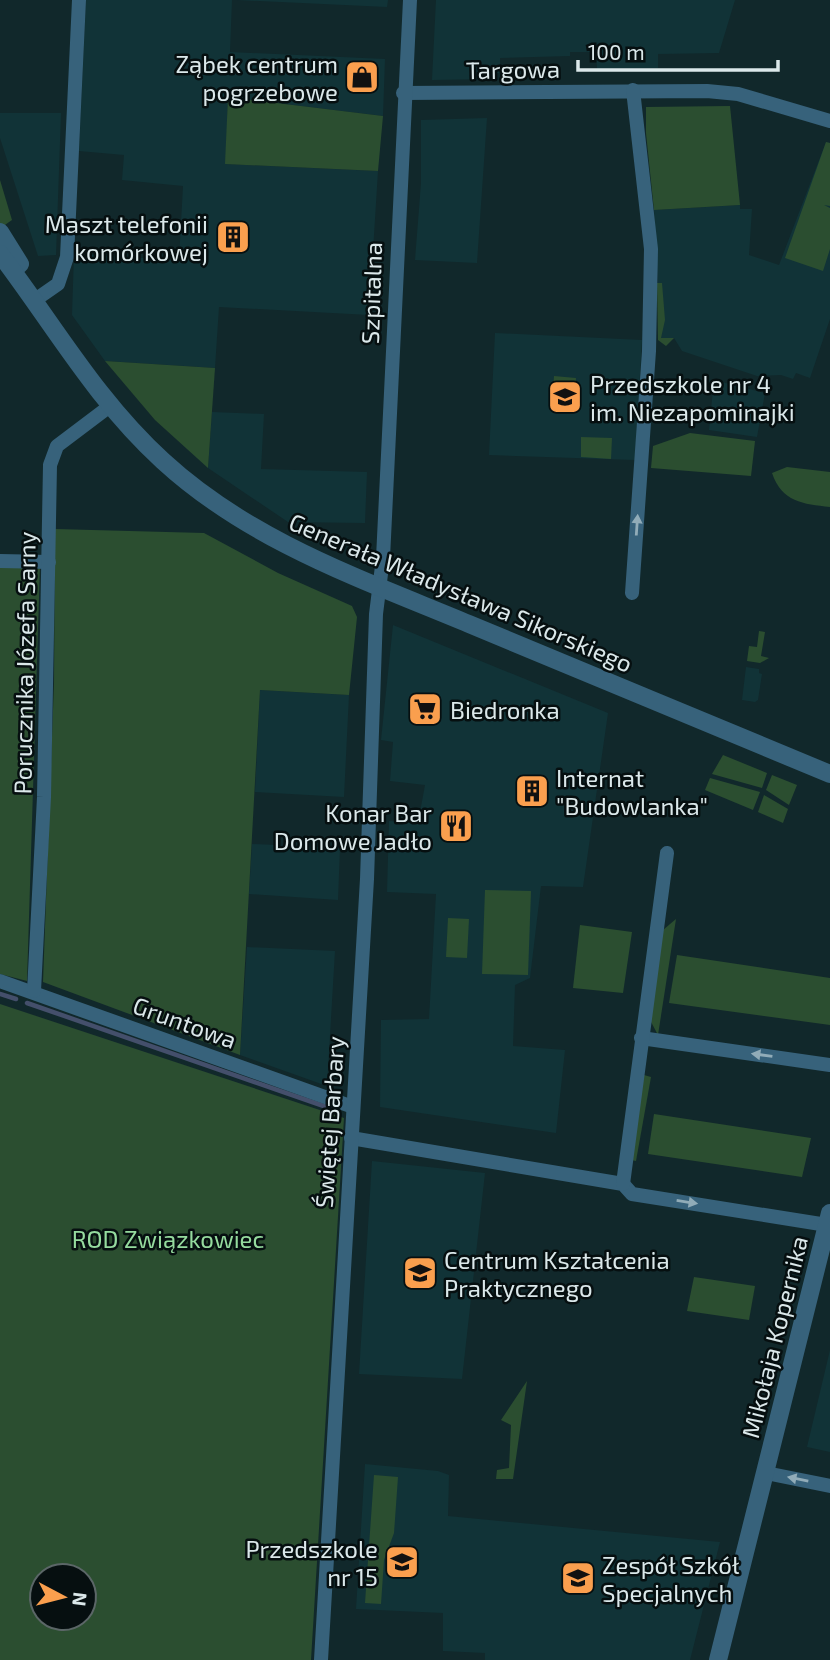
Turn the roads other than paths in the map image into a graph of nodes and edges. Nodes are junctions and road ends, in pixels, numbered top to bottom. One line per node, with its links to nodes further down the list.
1 (79, 0): 8 (street)
2 (410, 0): 4 (street, Szpitalna)
3 (633, 90): 4 (street, Targowa); 5 (street, Targowa); 13 (street, one-way to 3)
4 (403, 93): 12 (street, Szpitalna)
5 (830, 121)
6 (0, 232): 8 (street, Generała Władysława Sikorskiego)
7 (0, 254): 8 (street, Generała Władysława Sikorskiego)
8 (35, 300): 9 (street, Generała Władysława Sikorskiego)
9 (110, 406): 11 (street, Porucznika Józefa Sarny); 12 (street, Generała Władysława Sikorskiego)
10 (0, 561): 11 (street)
11 (49, 562): 17 (street, Porucznika Józefa Sarny)
12 (379, 588): 14 (street, Generała Władysława Sikorskiego); 20 (street, Świętej Barbary)
13 (632, 593)
14 (830, 774)
15 (667, 853): 18 (street)
16 (0, 981): 17 (street, Gruntowa)
17 (34, 991): 20 (street, Gruntowa)
18 (641, 1038): 19 (street, one-way to 18); 22 (street)
19 (830, 1065)
20 (353, 1107): 21 (street, Świętej Barbary)
21 (351, 1138): 22 (street); 26 (street, Świętej Barbary)
22 (623, 1184): 23 (street, one-way to 23)
23 (829, 1219): 24 (street, Mikołaja Kopernika)
24 (766, 1473): 25 (street, Mikołaja Kopernika, one-way to 24); 27 (street, Mikołaja Kopernika)
25 (830, 1486)
26 (321, 1660)
27 (718, 1660)

